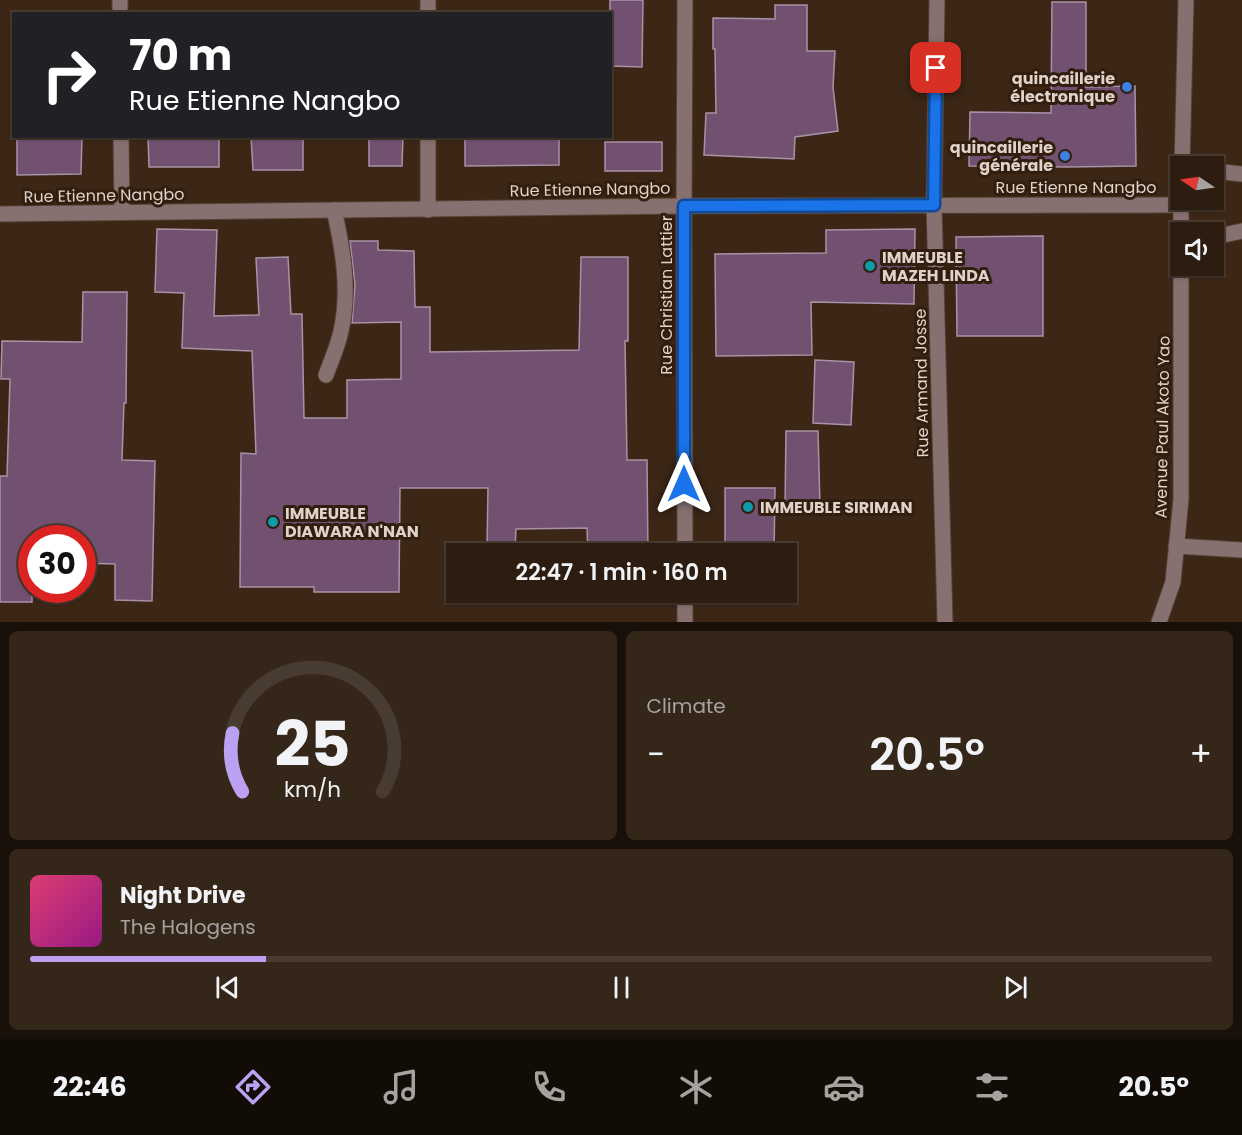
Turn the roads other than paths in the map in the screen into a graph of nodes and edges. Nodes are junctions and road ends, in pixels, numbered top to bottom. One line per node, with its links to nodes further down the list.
1 (685, 0): 11 (street, Rue Christian Lattier)
2 (937, 0): 10 (street, Rue Armand Josse)
3 (1186, 0): 6 (street)
4 (121, 138): 14 (street)
5 (428, 138): 13 (street)
6 (1182, 156)
7 (1224, 172): 8 (street)
8 (1242, 174)
9 (1170, 202): 10 (street, Rue Etienne Nangbo)
10 (934, 205): 11 (street, Rue Etienne Nangbo); 25 (street, Rue Armand Josse)
11 (684, 206): 13 (street, Rue Etienne Nangbo); 20 (street, Rue Christian Lattier)
12 (334, 210): 13 (street, Rue Etienne Nangbo); 14 (street, Rue Etienne Nangbo); 19 (street)
13 (428, 210)
14 (122, 212): 15 (street, Rue Etienne Nangbo)
15 (0, 214)
16 (1242, 231): 17 (street)
17 (1224, 235)
18 (1181, 276): 21 (street, Avenue Paul Akoto Yao)
19 (326, 375)
20 (685, 543)
21 (1176, 546): 22 (street); 26 (street, Avenue Paul Akoto Yao)
22 (1242, 550)
23 (685, 603): 24 (street)
24 (685, 622)
25 (945, 622)
26 (1159, 622)

